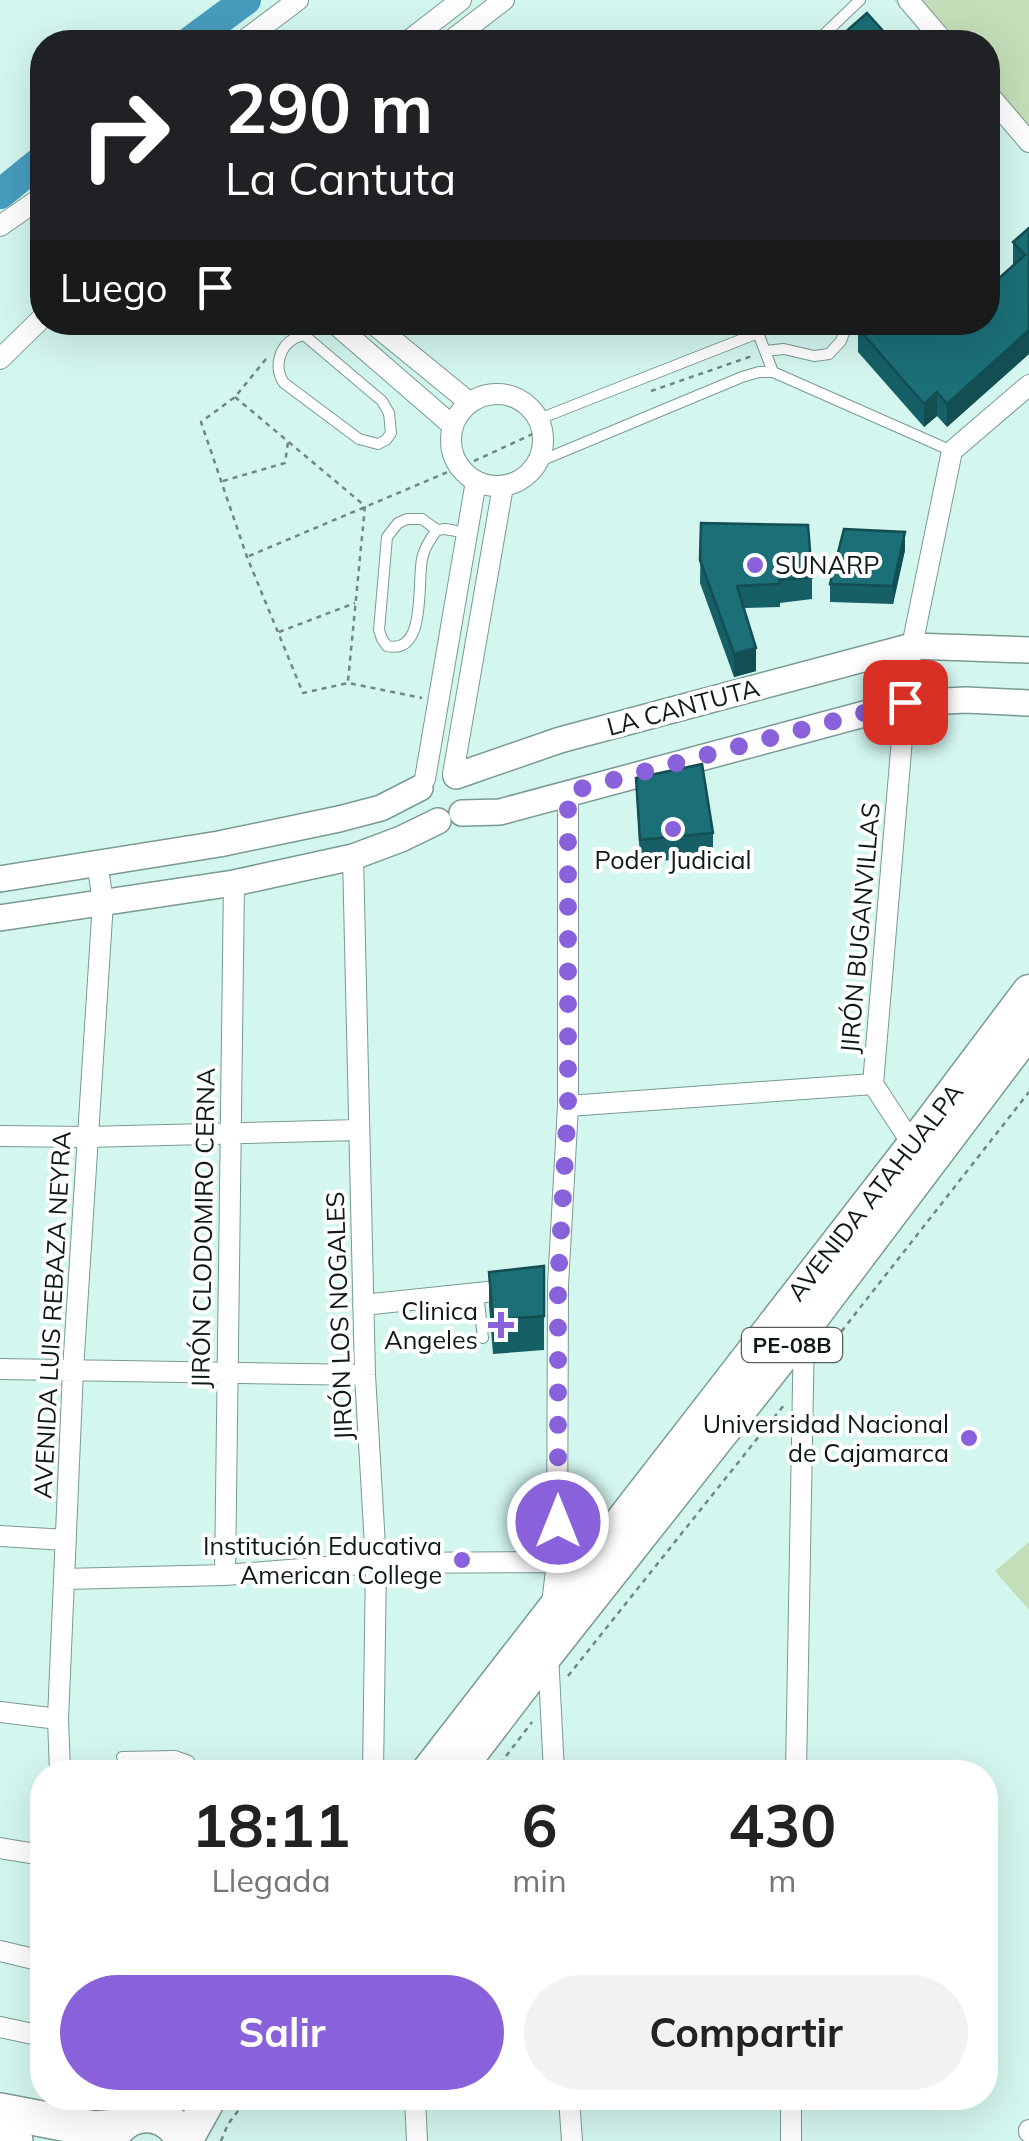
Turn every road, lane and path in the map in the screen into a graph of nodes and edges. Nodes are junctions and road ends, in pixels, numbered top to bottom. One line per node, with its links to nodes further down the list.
1 (298, 0): 6 (street)
2 (462, 0): 7 (street)
3 (504, 0): 8 (street)
4 (860, 0): 9 (lane)
5 (908, 0): 10 (street)
6 (258, 30)
7 (422, 30)
8 (465, 30)
9 (829, 30)
10 (934, 30)
11 (1000, 108): 12 (street)
12 (1029, 142)
13 (30, 205): 14 (street)
14 (0, 226)
15 (30, 330): 24 (street)
16 (304, 335): 16 (lane)
17 (348, 335): 31 (street)
18 (387, 335): 29 (street)
19 (740, 335): 30 (lane)
20 (759, 335): 22 (lane)
21 (843, 335): 22 (lane)
22 (765, 351): 25 (lane); 27 (path)
23 (271, 352): 28 (path)
24 (0, 359)
25 (773, 372): 33 (lane); 34 (lane)
26 (1029, 385): 33 (street)
27 (654, 390)
28 (235, 397): 32 (path); 36 (path)
29 (470, 403): 30 (street); 31 (street)
30 (540, 425): 34 (street); 35 (path)
31 (454, 426): 35 (street)
32 (288, 442): 36 (path); 38 (path)
33 (952, 451): 44 (street, JIRÓN BUGANVILLAS)
34 (538, 462): 37 (street)
35 (468, 474): 37 (street); 38 (path); 40 (street)
36 (222, 482): 41 (path)
37 (503, 486): 50 (street)
38 (365, 506): 41 (path); 42 (path)
39 (437, 530): 39 (lane); 40 (lane)
40 (468, 533): 47 (street)
41 (247, 556): 43 (path)
42 (355, 603): 43 (path); 46 (path)
43 (278, 632): 46 (path)
44 (912, 646): 45 (street, LA CANTUTA); 48 (street, JIRÓN BUGANVILLAS); 50 (street, LA CANTUTA)
45 (1029, 650)
46 (348, 683): 47 (path)
47 (440, 702): 51 (street)
48 (905, 702): 49 (street, LA CANTUTA); 52 (street, LA CANTUTA); 61 (street, JIRÓN BUGANVILLAS)
49 (1029, 703)
50 (455, 775): 51 (street, LA CANTUTA); 53 (street)
51 (423, 784): 53 (street); 55 (street, LA CANTUTA)
52 (568, 792): 53 (street, LA CANTUTA); 63 (street)
53 (450, 817): 54 (street, LA CANTUTA)
54 (353, 857): 57 (street, LA CANTUTA); 64 (street, JIRÓN LOS NOGALES)
55 (97, 862): 56 (street, LA CANTUTA); 58 (street, AVENIDA LUIS REBAZA NEYRA)
56 (0, 879)
57 (234, 883): 58 (street, LA CANTUTA); 65 (street, JIRÓN CLODOMIRO CERNA)
58 (103, 902): 59 (street, LA CANTUTA); 67 (street, AVENIDA LUIS REBAZA NEYRA)
59 (0, 918)
60 (1026, 1009): 68 (main road, AVENIDA ATAHUALPA / PE-08B); 72 (main road, AVENIDA ATAHUALPA / PE-08B)
61 (872, 1084): 63 (street); 68 (street, JIRÓN BUGANVILLAS)
62 (1029, 1092): 78 (path)
63 (568, 1106): 69 (street)
64 (358, 1130): 65 (street); 71 (street, JIRÓN LOS NOGALES)
65 (229, 1132): 67 (street); 76 (street, JIRÓN CLODOMIRO CERNA)
66 (0, 1136): 67 (street)
67 (87, 1138): 75 (street, AVENIDA LUIS REBAZA NEYRA)
68 (913, 1145): 85 (main road, AVENIDA ATAHUALPA / PE-08B)
69 (558, 1284): 70 (street); 81 (street)
70 (478, 1293): 71 (street); 73 (lane)
71 (363, 1305): 77 (street, JIRÓN LOS NOGALES)
72 (804, 1329): 78 (street); 86 (main road, AVENIDA ATAHUALPA / PE-08B)
73 (483, 1338)
74 (0, 1369): 75 (street)
75 (73, 1370): 76 (street); 80 (street, AVENIDA LUIS REBAZA NEYRA)
76 (226, 1372): 77 (street); 83 (street, JIRÓN CLODOMIRO CERNA)
77 (365, 1375): 82 (street, JIRÓN LOS NOGALES)
78 (802, 1382): 87 (path); 98 (street)
79 (0, 1536): 80 (street)
80 (66, 1540): 84 (street, AVENIDA LUIS REBAZA NEYRA)
81 (557, 1562): 82 (street); 85 (street)
82 (376, 1564): 83 (street); 93 (street, JIRÓN LOS NOGALES)
83 (225, 1575): 84 (street)
84 (64, 1579): 89 (street, AVENIDA LUIS REBAZA NEYRA)
85 (551, 1610): 86 (street); 94 (main road, AVENIDA ATAHUALPA / PE-08B)
86 (548, 1653): 87 (street); 95 (main road, AVENIDA ATAHUALPA / PE-08B)
87 (550, 1698): 96 (path); 97 (street)
88 (0, 1712): 89 (street)
89 (58, 1719): 91 (street, AVENIDA LUIS REBAZA NEYRA)
90 (122, 1757): 92 (lane)
91 (60, 1760)
92 (184, 1760)
93 (373, 1760)
94 (436, 1760)
95 (467, 1760)
96 (503, 1760)
97 (553, 1760)
98 (796, 1760)
99 (0, 1848): 100 (street)
100 (30, 1853)
101 (0, 1952): 102 (street)
102 (30, 1958)
103 (0, 2027): 104 (street)
104 (30, 2033)
105 (30, 2110): 112 (highway)
106 (57, 2110): 113 (highway)
107 (203, 2110): 116 (main road)
108 (239, 2110): 117 (path)
109 (416, 2110): 118 (street)
110 (571, 2110): 119 (street)
111 (792, 2110): 120 (street)
112 (0, 2111)
113 (137, 2120): 116 (highway)
114 (0, 2138): 115 (highway)
115 (15, 2141)
116 (185, 2141)
117 (221, 2141)
118 (417, 2141)
119 (572, 2141)
120 (791, 2141)

